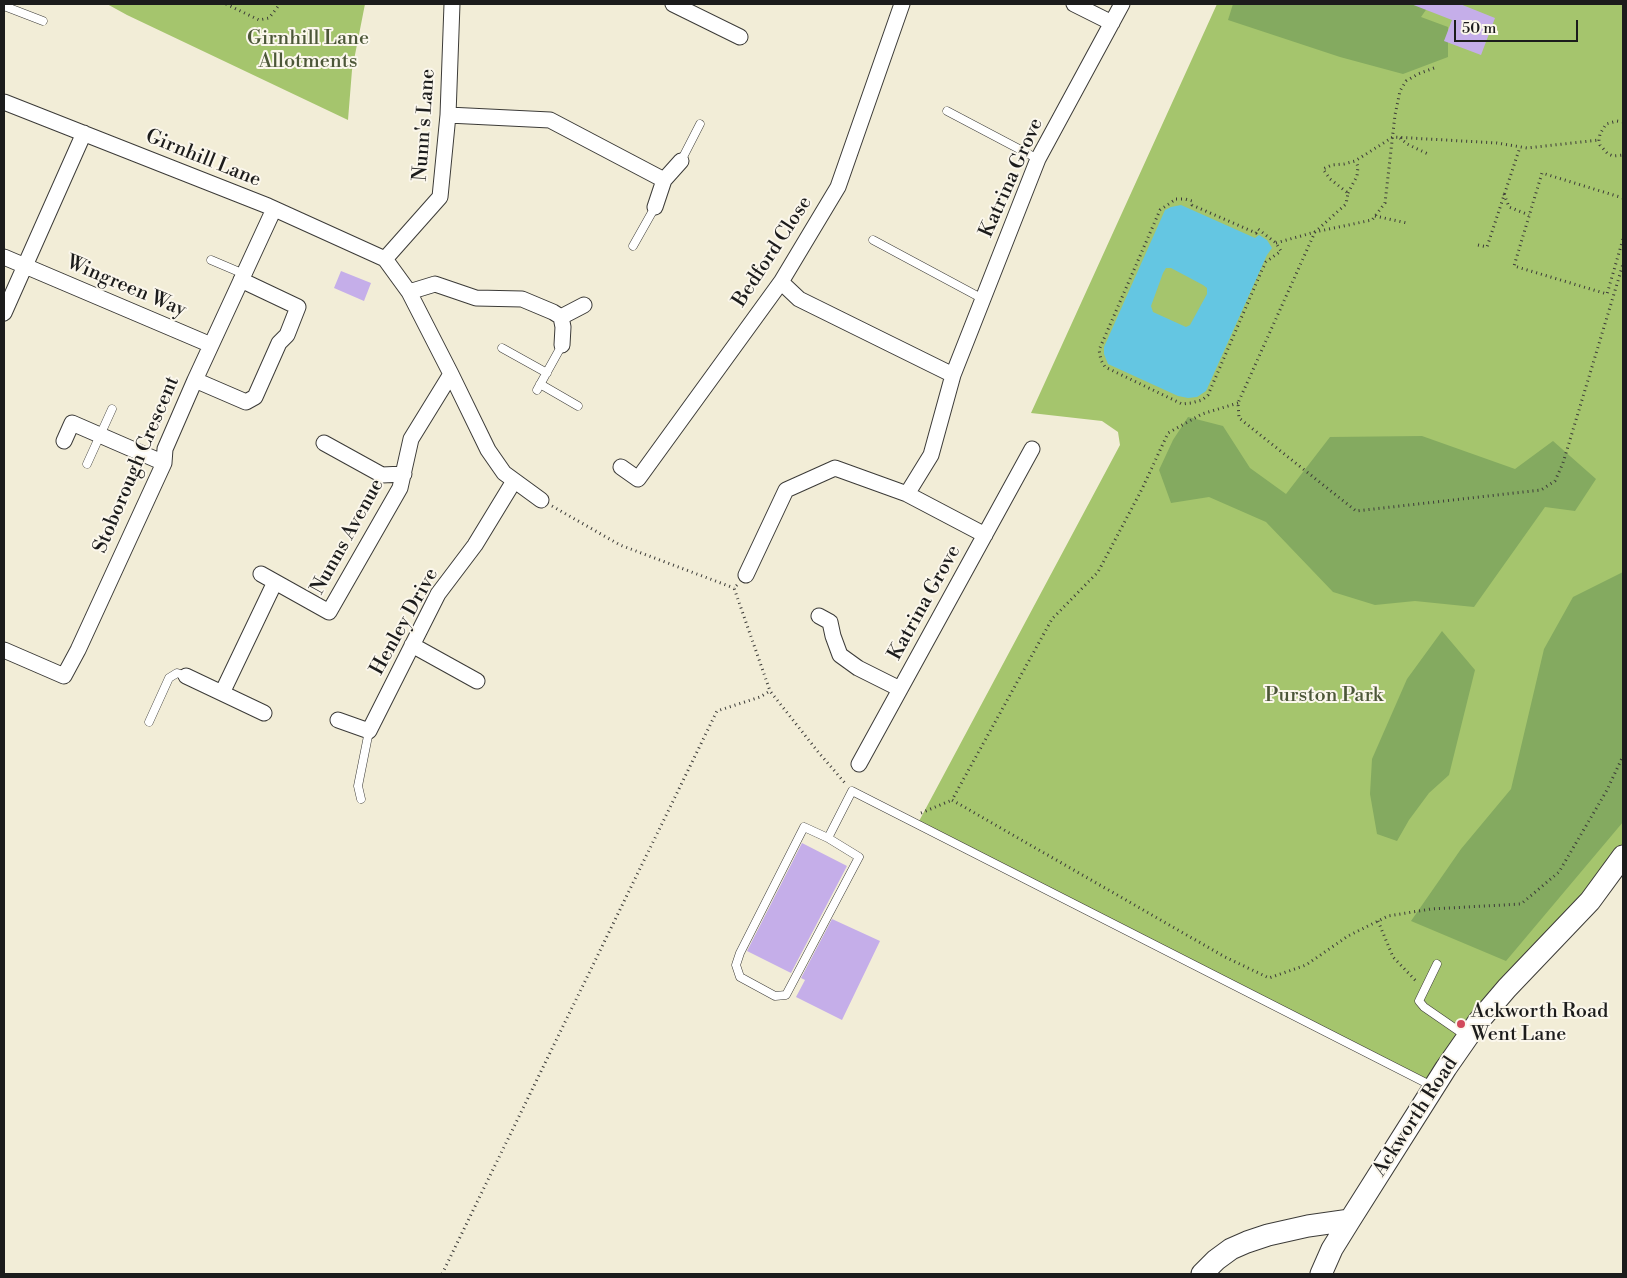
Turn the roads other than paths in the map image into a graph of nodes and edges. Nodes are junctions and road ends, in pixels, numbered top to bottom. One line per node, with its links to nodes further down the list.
1 (452, 4): 12 (street, Nunn's Lane)
2 (673, 4): 9 (street)
3 (902, 4): 27 (street, Bedford Close)
4 (1074, 4): 8 (street)
5 (1122, 4): 8 (street, Katrina Grove)
6 (4, 6): 7 (lane)
7 (43, 21)
8 (1112, 23): 15 (street, Katrina Grove)
9 (740, 37)
10 (4, 102): 14 (street, Girnhill Lane)
11 (947, 111): 15 (lane)
12 (448, 115): 17 (street); 23 (street, Nunn's Lane)
13 (700, 124): 16 (lane)
14 (84, 132): 19 (street, Girnhill Lane); 25 (street)
15 (1038, 159): 29 (street, Katrina Grove)
16 (681, 161): 17 (street)
17 (664, 180): 18 (street)
18 (655, 207): 21 (lane)
19 (274, 209): 23 (street, Girnhill Lane); 26 (street, Stoborough Crescent)
20 (872, 240): 29 (lane)
21 (633, 246)
22 (4, 257): 25 (street, Wingreen Way)
23 (386, 259): 28 (street)
24 (211, 260): 26 (lane)
25 (26, 266): 31 (street); 33 (street, Wingreen Way)
26 (242, 277): 33 (street, Stoborough Crescent); 39 (street)
27 (781, 282): 38 (street); 48 (street, Bedford Close)
28 (409, 292): 32 (street); 37 (street)
29 (983, 299): 38 (street, Katrina Grove)
30 (584, 305): 32 (street)
31 (4, 313)
32 (561, 317): 34 (street)
33 (211, 345): 39 (street, Stoborough Crescent)
34 (562, 345): 36 (lane)
35 (502, 348): 36 (lane)
36 (547, 373): 40 (lane)
37 (451, 374): 49 (street, Nunns Avenue); 50 (street)
38 (953, 375): 51 (street, Katrina Grove)
39 (195, 380): 46 (street, Stoborough Crescent)
40 (578, 406)
41 (112, 409): 42 (lane)
42 (100, 435): 43 (street); 46 (street); 47 (lane)
43 (64, 441)
44 (324, 443): 49 (street)
45 (1032, 449): 53 (street, Katrina Grove)
46 (164, 463): 59 (street, Stoborough Crescent)
47 (87, 464)
48 (621, 467)
49 (404, 474): 56 (street, Nunns Avenue)
50 (514, 481): 52 (street); 58 (street, Henley Drive)
51 (907, 494): 53 (street, Katrina Grove); 55 (street, Katrina Grove)
52 (541, 500)
53 (985, 535): 62 (street, Katrina Grove)
54 (261, 574): 56 (street)
55 (746, 575)
56 (275, 582): 63 (street)
57 (819, 616): 62 (street, Katrina Grove)
58 (412, 645): 61 (street); 67 (street, Henley Drive)
59 (4, 650)
60 (186, 676): 63 (street); 66 (lane)
61 (477, 681)
62 (900, 689): 68 (street, Katrina Grove)
63 (222, 693): 64 (street)
64 (264, 713)
65 (338, 720): 67 (street)
66 (149, 722)
67 (369, 731): 69 (lane)
68 (859, 764)
69 (361, 799)
70 (828, 838): 70 (lane); 74 (lane)
71 (1623, 856): 73 (main road, Ackworth Road)
72 (1437, 964): 73 (lane)
73 (1468, 1038): 74 (main road, Ackworth Road)
74 (1434, 1087): 75 (main road, Ackworth Road)
75 (1350, 1220): 76 (main road); 77 (main road, Ackworth Road)
76 (1202, 1274)
77 (1321, 1274)

